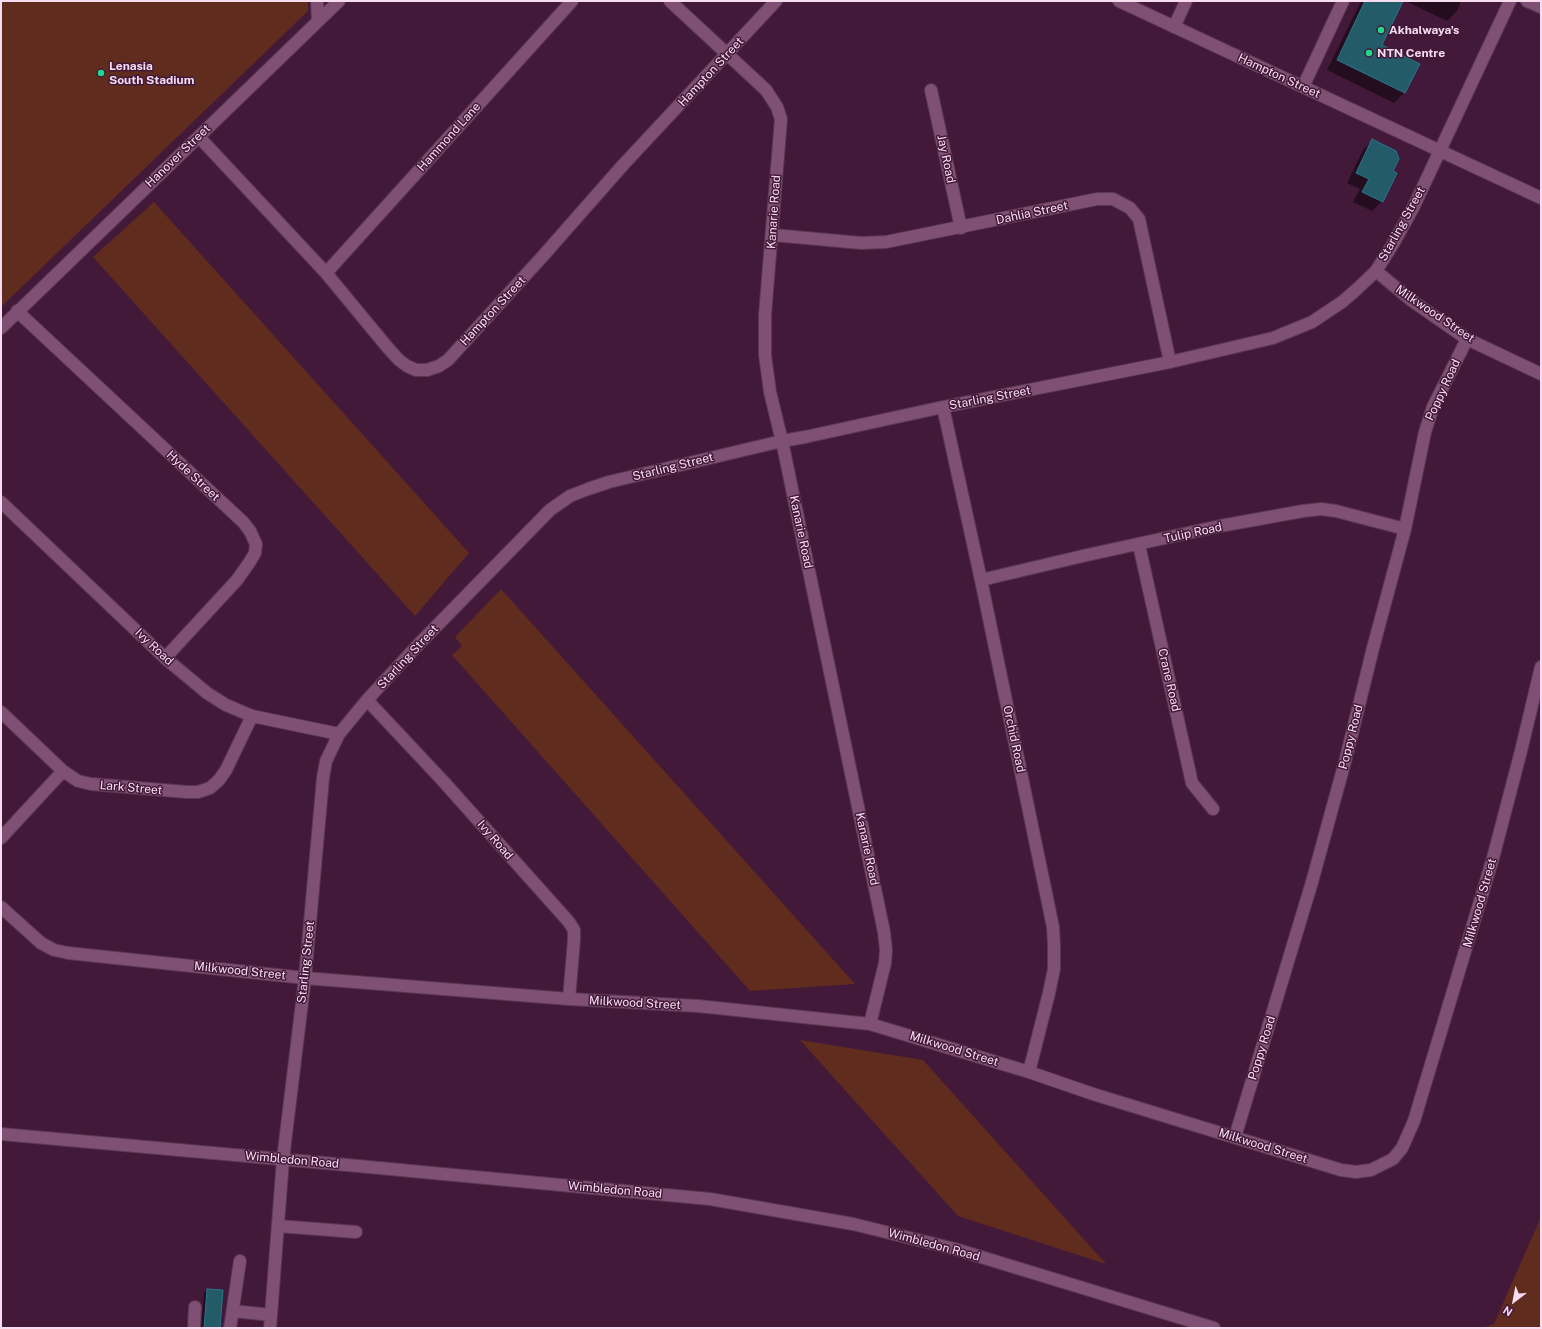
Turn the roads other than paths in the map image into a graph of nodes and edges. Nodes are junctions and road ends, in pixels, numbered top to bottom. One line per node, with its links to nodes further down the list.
1 (317, 1): 12 (street)
2 (339, 1): 12 (street, Hanover Street)
3 (572, 1): 23 (street, Hammond Lane)
4 (670, 1): 14 (street)
5 (776, 1): 14 (street, Hampton Street)
6 (1119, 1): 13 (street, Hampton Street)
7 (1186, 1): 13 (street)
8 (1343, 1): 15 (street)
9 (1510, 1): 18 (street, Starling Street)
10 (1527, 1): 11 (street)
11 (1541, 7)
12 (318, 21): 17 (street, Hanover Street)
13 (1174, 27): 15 (street, Hampton Street)
14 (728, 54): 21 (street, Kanarie Road); 23 (street, Hampton Street)
15 (1303, 87): 18 (street, Hampton Street)
16 (931, 90): 20 (street, Jay Road)
17 (199, 137): 23 (street, Hampton Street); 24 (street, Hanover Street)
18 (1439, 150): 19 (street, Hampton Street); 22 (street, Starling Street)
19 (1541, 198)
20 (961, 228): 21 (street, Dahlia Street); 27 (street, Dahlia Street)
21 (773, 235): 30 (street, Kanarie Road)
22 (1376, 271): 26 (street, Milkwood Street); 27 (street, Starling Street)
23 (326, 273)
24 (17, 311): 25 (street, Hanover Street); 35 (street, Hyde Street)
25 (1, 328)
26 (1467, 339): 28 (street, Milkwood Street); 32 (street, Poppy Road)
27 (1170, 362): 29 (street, Starling Street)
28 (1541, 374)
29 (943, 407): 30 (street, Starling Street); 34 (street, Orchid Road)
30 (782, 441): 37 (street, Starling Street); 47 (street, Kanarie Road)
31 (1, 502): 35 (street, Ivy Road)
32 (1405, 529): 33 (street, Tulip Road); 50 (street, Poppy Road)
33 (1139, 545): 34 (street, Tulip Road); 42 (street, Crane Road)
34 (981, 580): 48 (street, Orchid Road)
35 (165, 658): 39 (street, Ivy Road)
36 (1541, 667): 50 (street, Milkwood Street)
37 (367, 700): 40 (street, Starling Street); 46 (street, Ivy Road)
38 (1, 712): 41 (street, Lark Street)
39 (252, 716): 40 (street, Ivy Road); 41 (street, Lark Street)
40 (339, 734): 45 (street, Starling Street)
41 (63, 771): 43 (street)
42 (1213, 809)
43 (1, 838)
44 (1, 907): 45 (street, Milkwood Street)
45 (305, 978): 46 (street, Milkwood Street); 51 (street, Starling Street)
46 (569, 999): 47 (street, Milkwood Street)
47 (870, 1024): 48 (street, Milkwood Street)
48 (1030, 1072): 50 (street, Milkwood Street)
49 (1, 1134): 51 (street, Wimbledon Road)
50 (1235, 1137)
51 (283, 1159): 52 (street, Starling Street); 61 (street, Wimbledon Road)
52 (278, 1226): 53 (street); 57 (street, Starling Street)
53 (356, 1232)
54 (240, 1261): 56 (street)
55 (195, 1307): 58 (street)
56 (233, 1311): 57 (street); 59 (street)
57 (271, 1315): 60 (street, Starling Street)
58 (194, 1328)
59 (230, 1328)
60 (270, 1328)
61 (1214, 1328)

